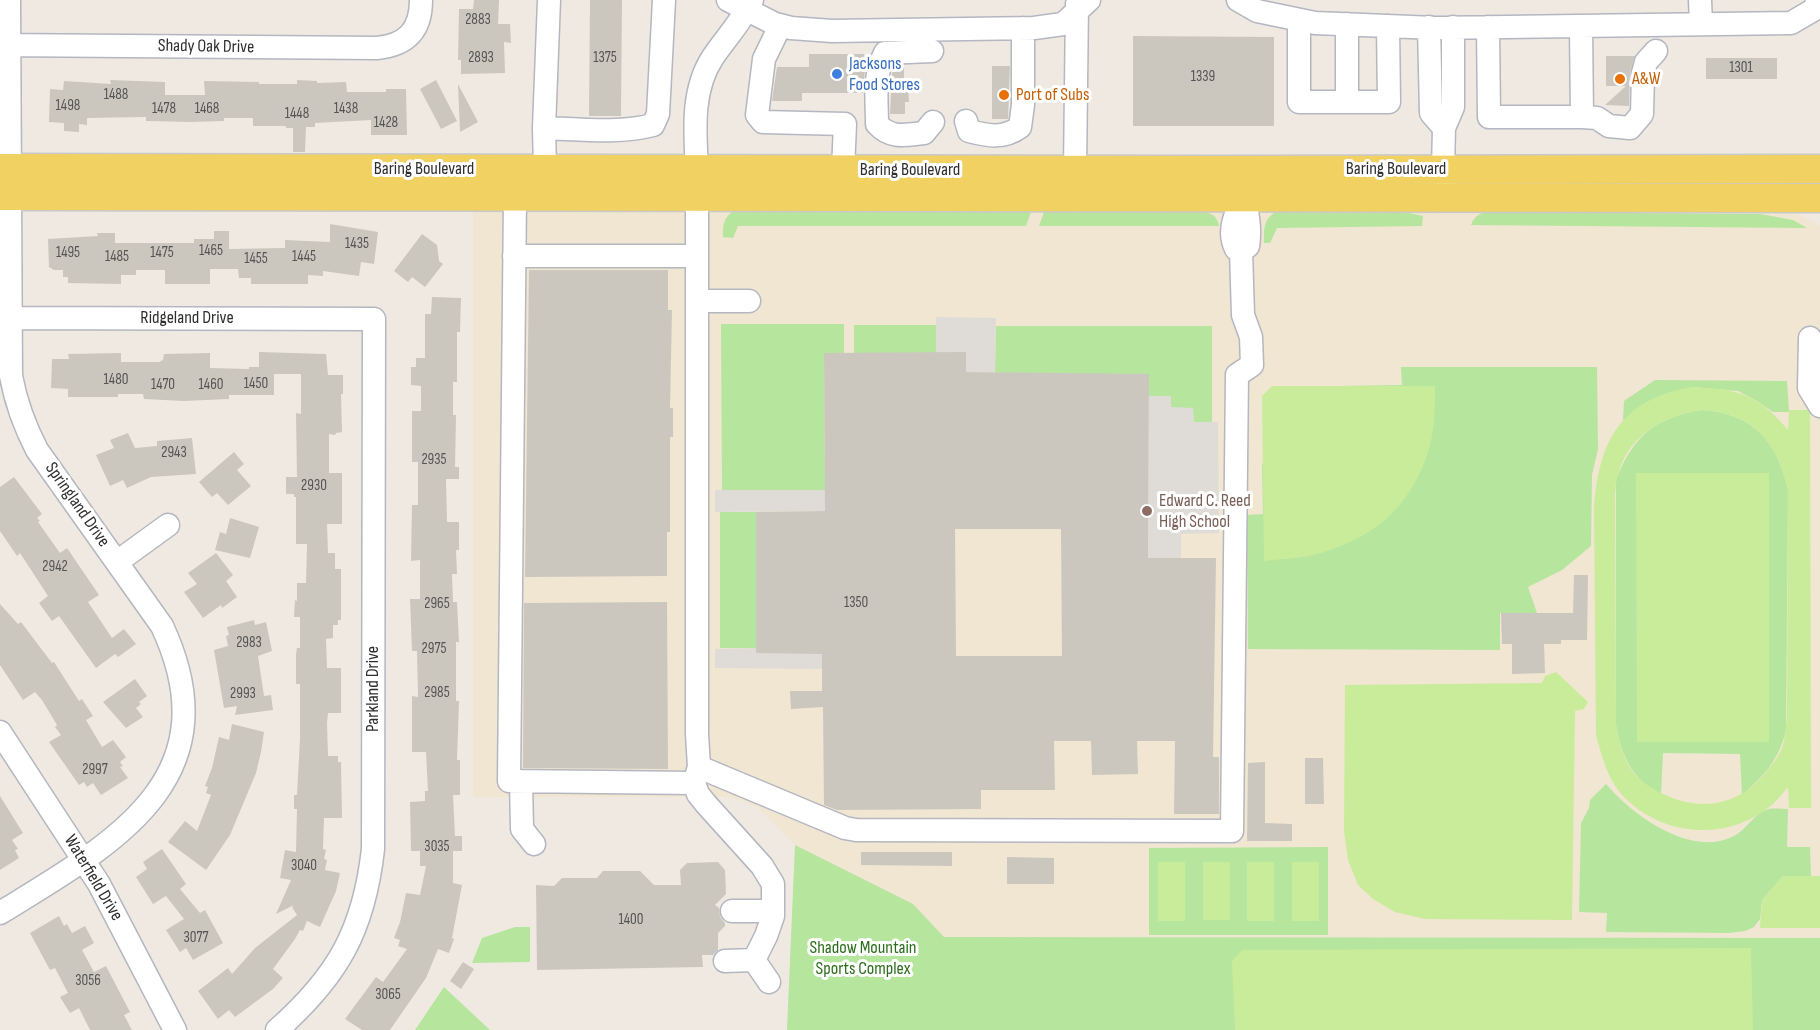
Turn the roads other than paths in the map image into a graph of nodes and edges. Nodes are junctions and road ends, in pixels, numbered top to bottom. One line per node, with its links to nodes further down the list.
1 (9, 0): 20 (street, Springland Drive)
2 (421, 0): 20 (street, Shady Oak Drive)
3 (549, 0): 27 (street)
4 (664, 0): 27 (street)
5 (1238, 0): 10 (street)
6 (1700, 0): 12 (street)
7 (1817, 0): 12 (street)
8 (742, 3): 13 (street); 32 (street)
9 (1081, 4): 19 (street); 34 (street)
10 (1299, 21): 11 (street); 23 (street)
11 (1347, 24): 14 (street); 23 (street)
12 (1701, 24): 18 (street)
13 (780, 26): 19 (street); 33 (street)
14 (1388, 26): 15 (street); 23 (street)
15 (1429, 27): 16 (street); 28 (street)
16 (1453, 27): 17 (street); 28 (street)
17 (1488, 27): 18 (street); 24 (street)
18 (1581, 27): 24 (street)
19 (1023, 28): 25 (street)
20 (5, 45): 36 (street, Springland Drive)
21 (932, 51): 26 (street)
22 (1656, 51): 24 (street)
23 (1347, 102)
24 (1582, 117)
25 (966, 121)
26 (933, 122)
27 (544, 128): 30 (street)
28 (1443, 128): 31 (street)
29 (1816, 167): 31 (main road, Baring Boulevard)
30 (545, 169): 32 (main road, Baring Boulevard); 36 (main road, Baring Boulevard)
31 (1443, 169): 35 (main road, Baring Boulevard); 40 (street)
32 (697, 170): 33 (main road, Baring Boulevard); 38 (main road)
33 (843, 170): 34 (main road, Baring Boulevard)
34 (1075, 170): 35 (main road, Baring Boulevard)
35 (1243, 170): 39 (street)
36 (6, 182): 37 (main road, Baring Boulevard); 48 (street, Springland Drive)
37 (515, 198): 38 (main road, Baring Boulevard); 44 (street)
38 (697, 198): 39 (main road, Baring Boulevard); 45 (street)
39 (1244, 198): 40 (main road, Baring Boulevard); 55 (street)
40 (1447, 198): 41 (main road, Baring Boulevard)
41 (1784, 198): 42 (main road, Baring Boulevard); 43 (main road)
42 (1820, 198)
43 (1820, 218)
44 (514, 256): 45 (street); 56 (street)
45 (697, 256): 47 (street)
46 (749, 301): 47 (street)
47 (697, 302): 55 (street)
48 (5, 318): 49 (street, Ridgeland Drive); 53 (street, Springland Drive)
49 (374, 318): 66 (street, Parkland Drive)
50 (1810, 338): 51 (street)
51 (1820, 406)
52 (168, 525): 53 (street)
53 (117, 562): 58 (street, Springland Drive)
54 (0, 732): 58 (street, Waterfield Drive)
55 (697, 775): 56 (street); 60 (street)
56 (521, 781): 57 (street)
57 (534, 844)
58 (85, 860): 61 (street, Springland Drive); 65 (street, Waterfield Drive)
59 (732, 911): 60 (street)
60 (773, 911): 62 (street)
61 (0, 913)
62 (754, 960): 63 (street); 64 (street)
63 (725, 961)
64 (769, 982)
65 (175, 1030)
66 (278, 1030)

